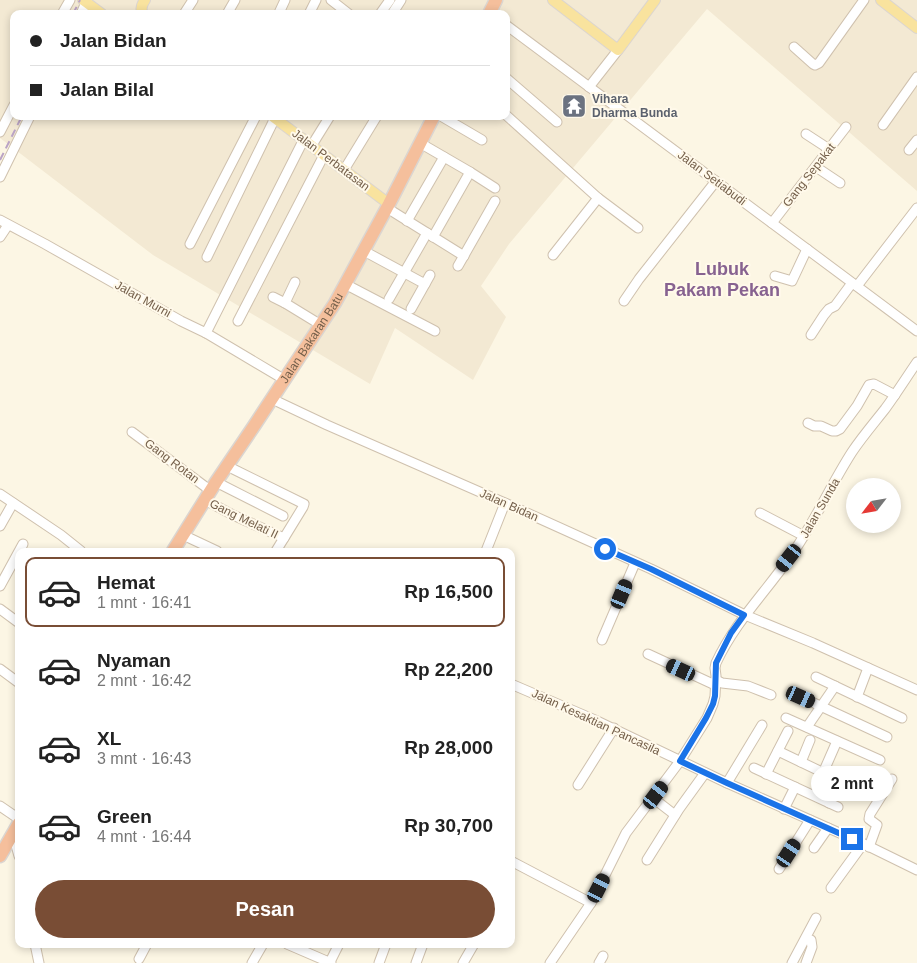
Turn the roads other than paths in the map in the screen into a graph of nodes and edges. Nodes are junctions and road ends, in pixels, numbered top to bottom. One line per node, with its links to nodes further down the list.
1 (331, 0): 8 (street)
2 (553, 0): 12 (main road)
3 (655, 0): 12 (main road)
4 (864, 0): 11 (street)
5 (881, 0): 10 (main road)
6 (85, 1): 7 (main road)
7 (97, 10)
8 (344, 10)
9 (510, 28): 15 (street, Jalan Setiabudi)
10 (917, 28)
11 (794, 48)
12 (618, 50): 15 (street)
13 (917, 78): 27 (street)
14 (510, 81): 26 (street)
15 (589, 87): 43 (street, Jalan Setiabudi)
16 (10, 112): 28 (street)
17 (510, 119): 46 (street)
18 (28, 120): 42 (street)
19 (254, 120): 56 (street)
20 (273, 120): 61 (street)
21 (278, 120): 33 (main road, Jalan Perbatasan)
22 (327, 120): 33 (street)
23 (375, 120): 40 (street)
24 (432, 120): 34 (highway, Jalan Bakaran Batu)
25 (449, 120): 31 (street)
26 (557, 122)
27 (883, 124)
28 (1, 126)
29 (846, 127): 35 (street, Gang Sepakat)
30 (806, 134): 35 (street)
31 (482, 140)
32 (917, 140): 36 (street)
33 (308, 142): 37 (main road, Jalan Perbatasan); 79 (street)
34 (420, 143): 38 (street); 48 (highway, Jalan Bakaran Batu)
35 (829, 150): 39 (street, Gang Sepakat)
36 (909, 150)
37 (324, 155): 40 (main road, Jalan Perbatasan); 75 (street)
38 (444, 157): 41 (street); 50 (street)
39 (816, 167): 44 (street); 52 (street, Gang Sepakat)
40 (344, 170): 48 (main road, Jalan Perbatasan)
41 (470, 172): 45 (street); 54 (street)
42 (0, 177)
43 (716, 181): 52 (street, Jalan Setiabudi); 72 (street)
44 (840, 183)
45 (495, 188)
46 (598, 198): 53 (street); 59 (street)
47 (496, 201): 60 (street)
48 (388, 206): 50 (street); 58 (highway, Jalan Bakaran Batu)
49 (917, 208): 69 (street)
50 (407, 221): 54 (street)
51 (4, 222): 55 (street); 79 (street, Jalan Murni)
52 (772, 223): 57 (street, Jalan Setiabudi)
53 (638, 228)
54 (430, 235): 60 (street); 63 (street)
55 (0, 237)
56 (190, 244)
57 (807, 250): 65 (street); 69 (street, Jalan Setiabudi)
58 (364, 251): 63 (street); 67 (highway, Jalan Bakaran Batu)
59 (553, 254)
60 (464, 256): 62 (street)
61 (207, 257)
62 (458, 266)
63 (405, 273): 68 (street); 71 (street)
64 (430, 275): 68 (street)
65 (775, 276)
66 (295, 282): 73 (street)
67 (345, 284): 76 (highway, Jalan Bakaran Batu); 78 (street)
68 (425, 284): 74 (street)
69 (855, 285): 77 (street, Jalan Setiabudi); 80 (street)
70 (274, 297): 73 (street)
71 (389, 299)
72 (624, 301)
73 (285, 304): 76 (street)
74 (411, 309)
75 (238, 322)
76 (321, 325): 82 (highway, Jalan Bakaran Batu)
77 (917, 331)
78 (435, 332)
79 (206, 333): 82 (street, Jalan Murni)
80 (811, 335)
81 (917, 362): 83 (street, Jalan Sunda)
82 (285, 380): 84 (highway, Jalan Bakaran Batu)
83 (895, 395): 85 (street); 96 (street, Jalan Sunda)
84 (272, 398): 87 (highway, Jalan Bakaran Batu); 91 (street, Jalan Bidan)
85 (808, 422)
86 (132, 432): 88 (street, Gang Rotan)
87 (227, 466): 88 (highway, Jalan Bakaran Batu); 97 (street)
88 (211, 491): 93 (street); 95 (highway, Jalan Bakaran Batu); 97 (street, Gang Melati II)
89 (0, 494): 90 (street)
90 (13, 503): 94 (street); 100 (street)
91 (505, 503): 104 (street); 106 (street, Jalan Bidan)
92 (760, 513): 96 (street)
93 (283, 516)
94 (0, 526)
95 (182, 534): 101 (highway, Jalan Bakaran Batu); 102 (street)
96 (804, 536): 109 (street, Jalan Sunda)
97 (284, 538): 103 (street)
98 (23, 544): 99 (street)
99 (21, 548)
100 (77, 548)
101 (175, 548)
102 (211, 548)
103 (278, 548)
104 (487, 548)
105 (15, 559): 107 (street)
106 (635, 562): 109 (street, Jalan Bidan); 111 (street)
107 (0, 586)
108 (0, 609): 110 (street)
109 (744, 615): 113 (street, Jalan Bidan); 117 (street, Jalan Sunda)
110 (15, 620)
111 (602, 640)
112 (648, 654): 117 (street)
113 (868, 668): 120 (street, Jalan Bidan); 123 (street)
114 (0, 669): 116 (street)
115 (816, 677): 119 (street)
116 (15, 679)
117 (715, 683): 121 (street); 136 (street, Jalan Sunda)
118 (515, 686): 129 (street, Jalan Kesaktian Pancasila)
119 (835, 686): 123 (street); 124 (street)
120 (917, 690)
121 (771, 695)
122 (801, 697): 124 (street)
123 (857, 697): 126 (street)
124 (821, 706): 128 (street); 131 (street)
125 (786, 718): 128 (street)
126 (902, 718)
127 (762, 725): 144 (street)
128 (807, 727): 133 (street)
129 (614, 728): 136 (street, Jalan Kesaktian Pancasila); 145 (street)
130 (788, 731): 134 (street)
131 (888, 737)
132 (810, 740): 137 (street)
133 (837, 741): 135 (street); 140 (street)
134 (778, 751): 137 (street); 141 (street)
135 (880, 760)
136 (680, 761): 139 (street, Jalan Kesaktian Pancasila); 148 (street, Jalan Sunda)
137 (801, 762): 140 (street)
138 (754, 768): 141 (street)
139 (705, 773): 144 (street, Jalan Kesaktian Pancasila); 153 (street)
140 (823, 773): 143 (street)
141 (766, 774): 147 (street)
142 (892, 779): 158 (street)
143 (839, 781): 146 (street); 149 (street)
144 (727, 783): 152 (street, Jalan Kesaktian Pancasila)
145 (578, 785)
146 (851, 786)
147 (795, 787): 149 (street); 152 (street)
148 (653, 798): 153 (street); 166 (street, Jalan Sunda)
149 (829, 803): 151 (street)
150 (0, 806): 154 (street)
151 (838, 807)
152 (784, 809): 155 (street, Jalan Kesaktian Pancasila)
153 (675, 815): 161 (street)
154 (15, 816)
155 (810, 820): 156 (street, Jalan Kesaktian Pancasila); 163 (street)
156 (828, 828): 158 (street, Jalan Kesaktian Pancasila); 159 (street)
157 (15, 831): 160 (highway)
158 (866, 845): 164 (street, Jalan Kesaktian Pancasila); 165 (street)
159 (814, 848)
160 (0, 856)
161 (647, 860)
162 (517, 864): 166 (street)
163 (778, 869)
164 (917, 870)
165 (831, 888)
166 (591, 903): 184 (street, Jalan Sunda)
167 (816, 918): 185 (street)
168 (811, 940): 186 (street)
169 (36, 948): 179 (street)
170 (145, 948): 177 (street)
171 (261, 948): 180 (street)
172 (296, 948): 178 (street)
173 (337, 948): 178 (street)
174 (385, 948): 181 (street)
175 (422, 948): 182 (street)
176 (472, 948): 183 (street)
177 (139, 959)
178 (328, 962)
179 (39, 963)
180 (252, 963)
181 (379, 963)
182 (416, 963)
183 (463, 963)
184 (550, 963)
185 (792, 963)
186 (806, 963)

